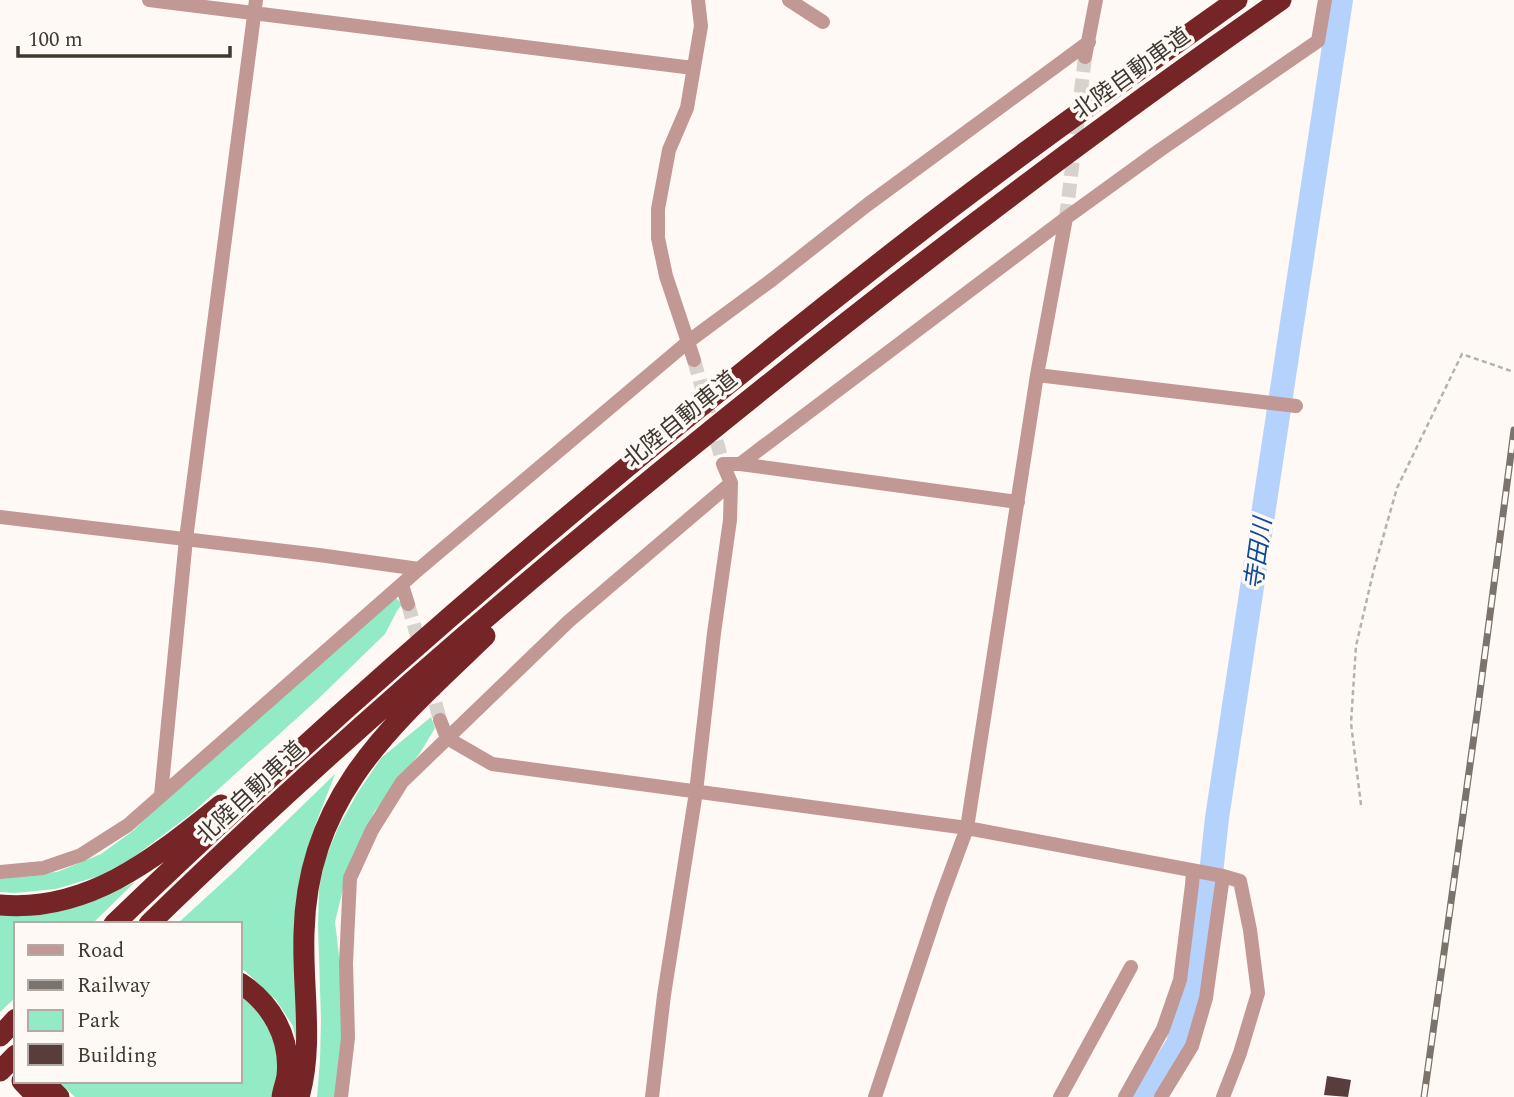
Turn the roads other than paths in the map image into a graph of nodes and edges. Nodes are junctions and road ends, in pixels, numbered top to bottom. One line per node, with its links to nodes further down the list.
1 (149, 0): 8 (street)
2 (698, 0): 12 (street)
3 (789, 0): 9 (street)
4 (1096, 0): 10 (street)
5 (1237, 0): 26 (highway, 北陸自動車道)
6 (1281, 0): 20 (highway, 北陸自動車道)
7 (1325, 0): 13 (street)
8 (255, 7): 12 (street); 23 (street)
9 (823, 22)
10 (1088, 42): 11 (street); 14 (street)
11 (1085, 57)
12 (693, 68): 14 (street)
13 (1066, 218): 16 (street); 18 (street)
14 (689, 341): 15 (street); 24 (street)
15 (694, 360)
16 (1037, 376): 17 (street); 21 (street)
17 (1296, 406)
18 (740, 464): 19 (street); 21 (street)
19 (731, 483): 29 (street); 30 (street)
20 (641, 486): 38 (highway, 北陸自動車道); 55 (highway)
21 (1018, 502): 32 (street)
22 (0, 517): 23 (street)
23 (186, 539): 24 (street); 31 (street)
24 (419, 569): 25 (street)
25 (402, 585): 27 (street); 31 (street)
26 (475, 594): 36 (highway); 37 (highway, 北陸自動車道)
27 (408, 604)
28 (440, 720): 29 (street)
29 (447, 738): 30 (street); 56 (street)
30 (696, 792): 32 (street); 57 (street)
31 (161, 794): 34 (street)
32 (967, 828): 33 (street); 58 (street)
33 (1193, 871): 35 (street); 60 (street)
34 (0, 872)
35 (1223, 876): 61 (street); 62 (street)
36 (0, 905)
37 (116, 922)
38 (151, 922)
39 (1131, 967): 59 (street)
40 (242, 985): 54 (highway)
41 (14, 1021): 42 (highway)
42 (0, 1036): 43 (highway)
43 (14, 1052)
44 (14, 1056): 47 (highway, bridge)
45 (0, 1059): 48 (highway)
46 (14, 1068): 49 (highway)
47 (0, 1071)
48 (14, 1073)
49 (0, 1082)
50 (24, 1083): 52 (highway)
51 (45, 1083): 53 (highway)
52 (37, 1097)
53 (59, 1097)
54 (282, 1097)
55 (299, 1097)
56 (341, 1097)
57 (652, 1097)
58 (875, 1097)
59 (1060, 1097)
60 (1125, 1097)
61 (1161, 1097)
62 (1223, 1097)

